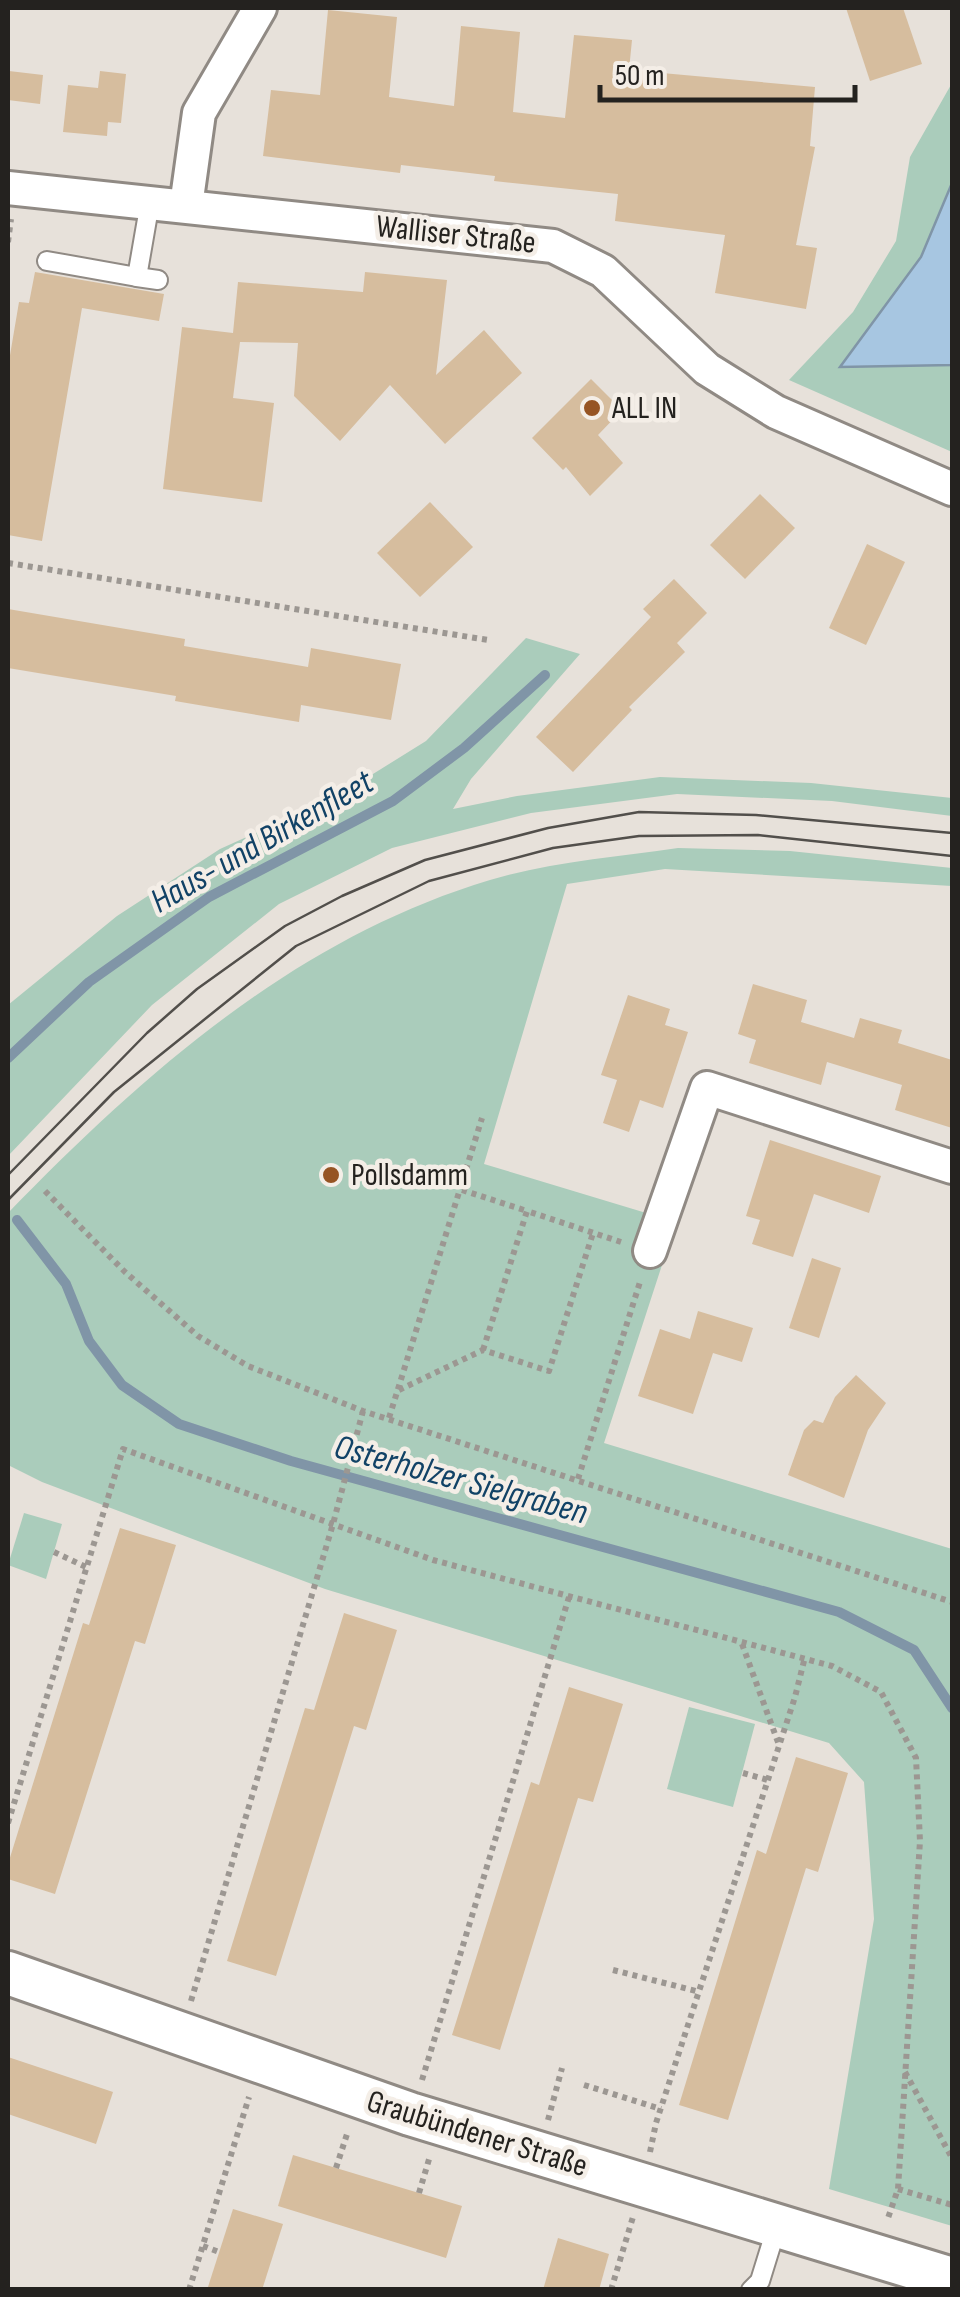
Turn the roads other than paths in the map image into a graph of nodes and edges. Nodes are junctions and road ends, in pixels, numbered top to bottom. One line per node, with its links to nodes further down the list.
1 (260, 8): 4 (street)
2 (8, 188): 3 (street, Walliser Straße)
3 (150, 202): 4 (street, Walliser Straße); 6 (lane)
4 (186, 206): 8 (street, Walliser Straße)
5 (47, 261): 6 (lane)
6 (137, 276): 7 (lane)
7 (158, 280)
8 (952, 489)
9 (952, 1167): 10 (street)
10 (650, 1251)
11 (8, 1973): 12 (street, Graubündener Straße)
12 (777, 2225): 13 (street, Graubündener Straße); 14 (lane)
13 (952, 2279)
14 (751, 2290)

